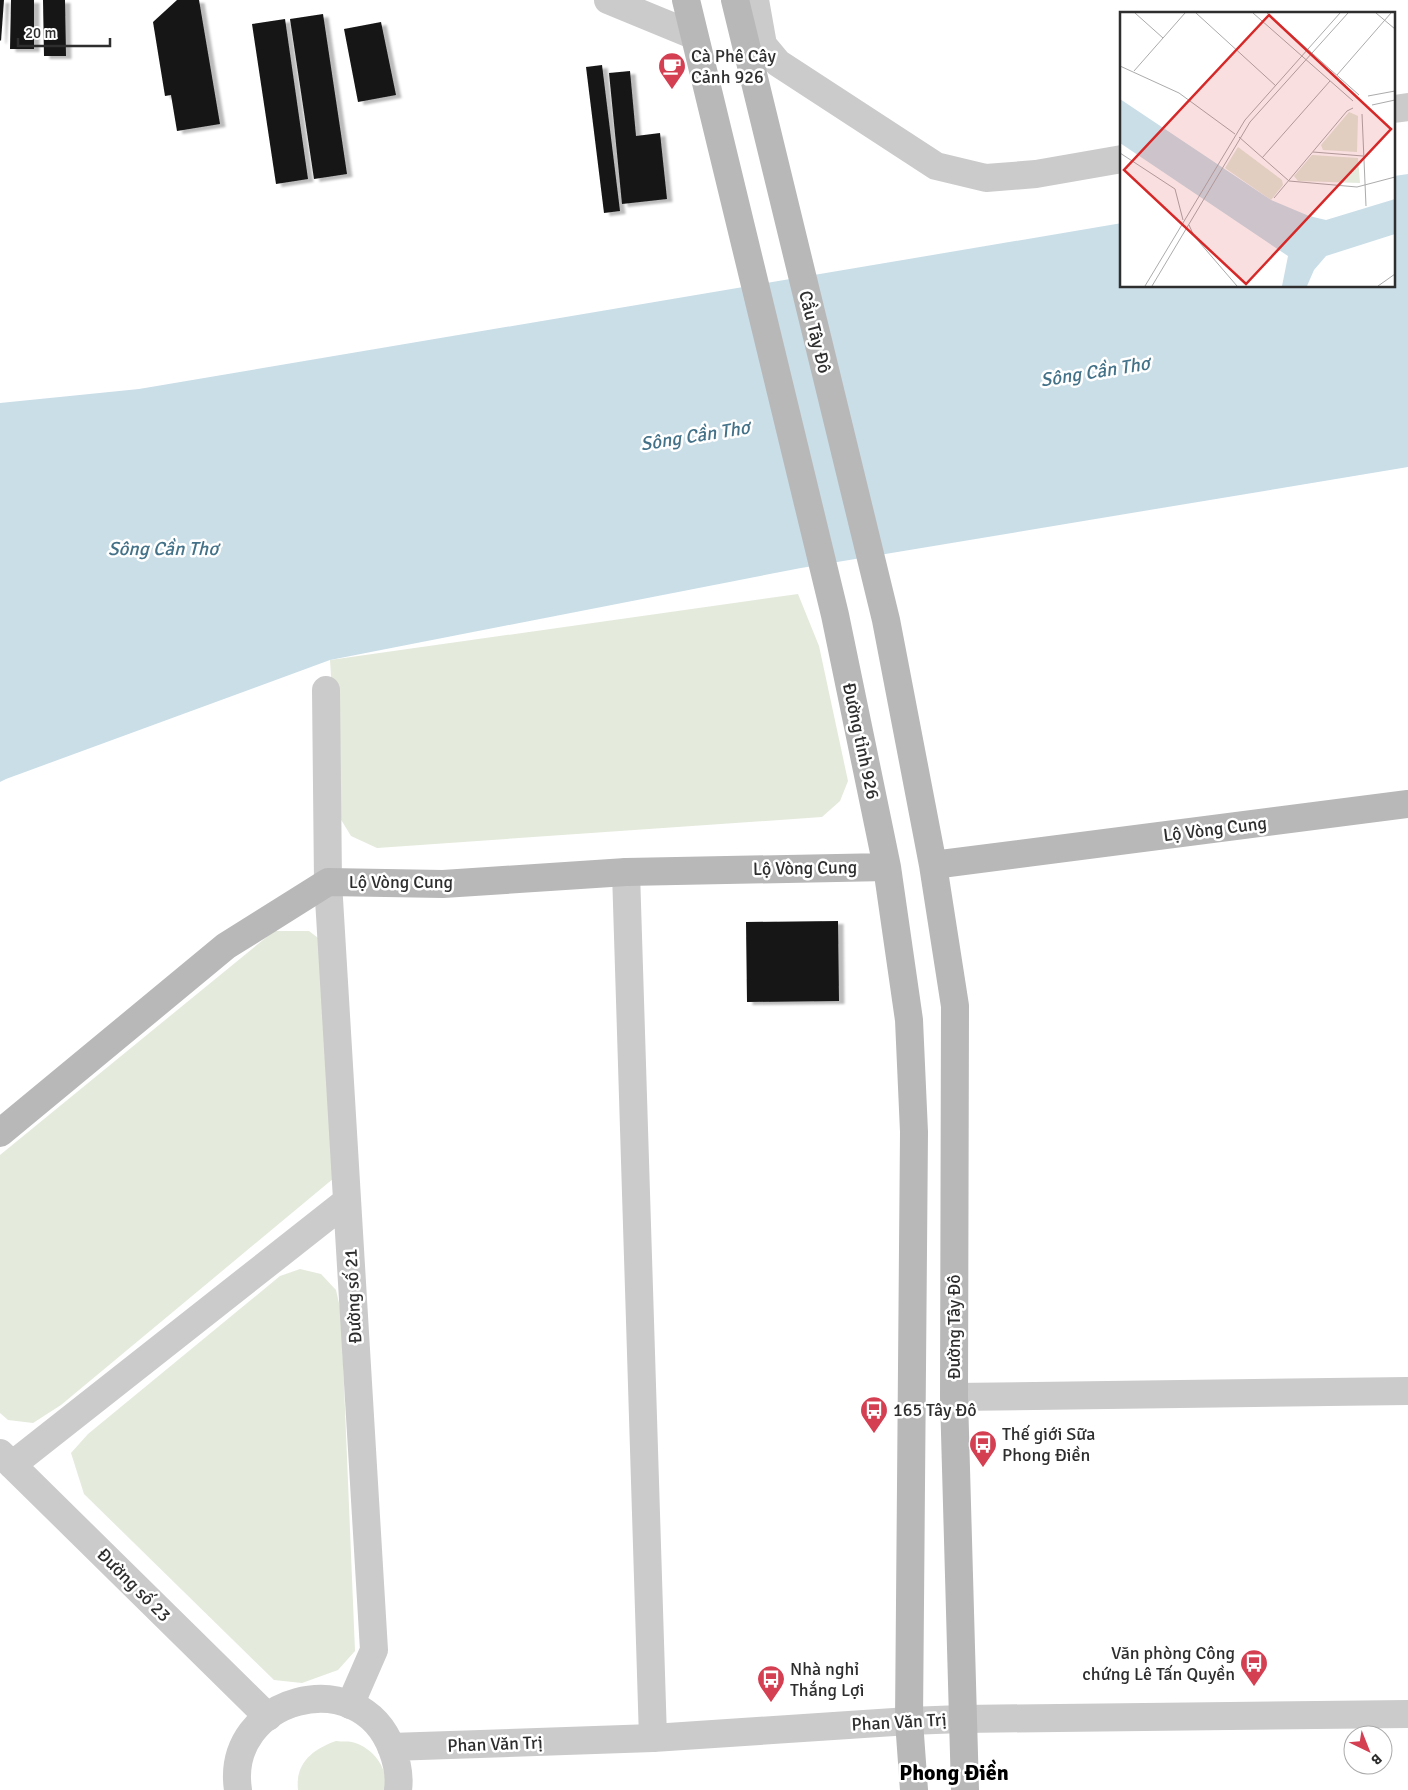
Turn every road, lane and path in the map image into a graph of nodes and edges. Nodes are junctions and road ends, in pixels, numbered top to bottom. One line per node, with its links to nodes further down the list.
1 (608, 0): 5 (street)
2 (686, 0): 5 (main road)
3 (735, 0): 9 (main road, Cầu Tây Đô)
4 (755, 0): 6 (street)
5 (697, 47): 10 (main road, Đường tỉnh 926)
6 (1120, 159)
7 (326, 690): 12 (street, Đường số 21)
8 (1408, 804): 9 (main road, Lộ Vòng Cung)
9 (933, 865): 16 (main road, Đường Tây Đô)
10 (887, 867): 11 (main road, Lộ Vòng Cung); 22 (main road)
11 (626, 872): 12 (main road, Lộ Vòng Cung); 23 (street)
12 (328, 882): 13 (main road, Lộ Vòng Cung); 14 (street, Đường số 21)
13 (0, 1133)
14 (348, 1201): 17 (street); 18 (street, Đường số 21)
15 (1408, 1391): 16 (street)
16 (954, 1397): 21 (main road, Đường Tây Đô)
17 (6, 1459): 20 (street, Đường số 23)
18 (350, 1705): 20 (street); 24 (street)
19 (1408, 1714): 21 (street, Phan Văn Trị)
20 (268, 1717): 25 (street)
21 (962, 1719): 22 (street, Phan Văn Trị); 28 (main road, Đường Tây Đô)
22 (910, 1721): 23 (street, Phan Văn Trị); 27 (main road)
23 (653, 1738): 24 (street, Phan Văn Trị)
24 (391, 1747): 26 (street)
25 (238, 1790)
26 (398, 1790)
27 (914, 1790)
28 (965, 1790)

